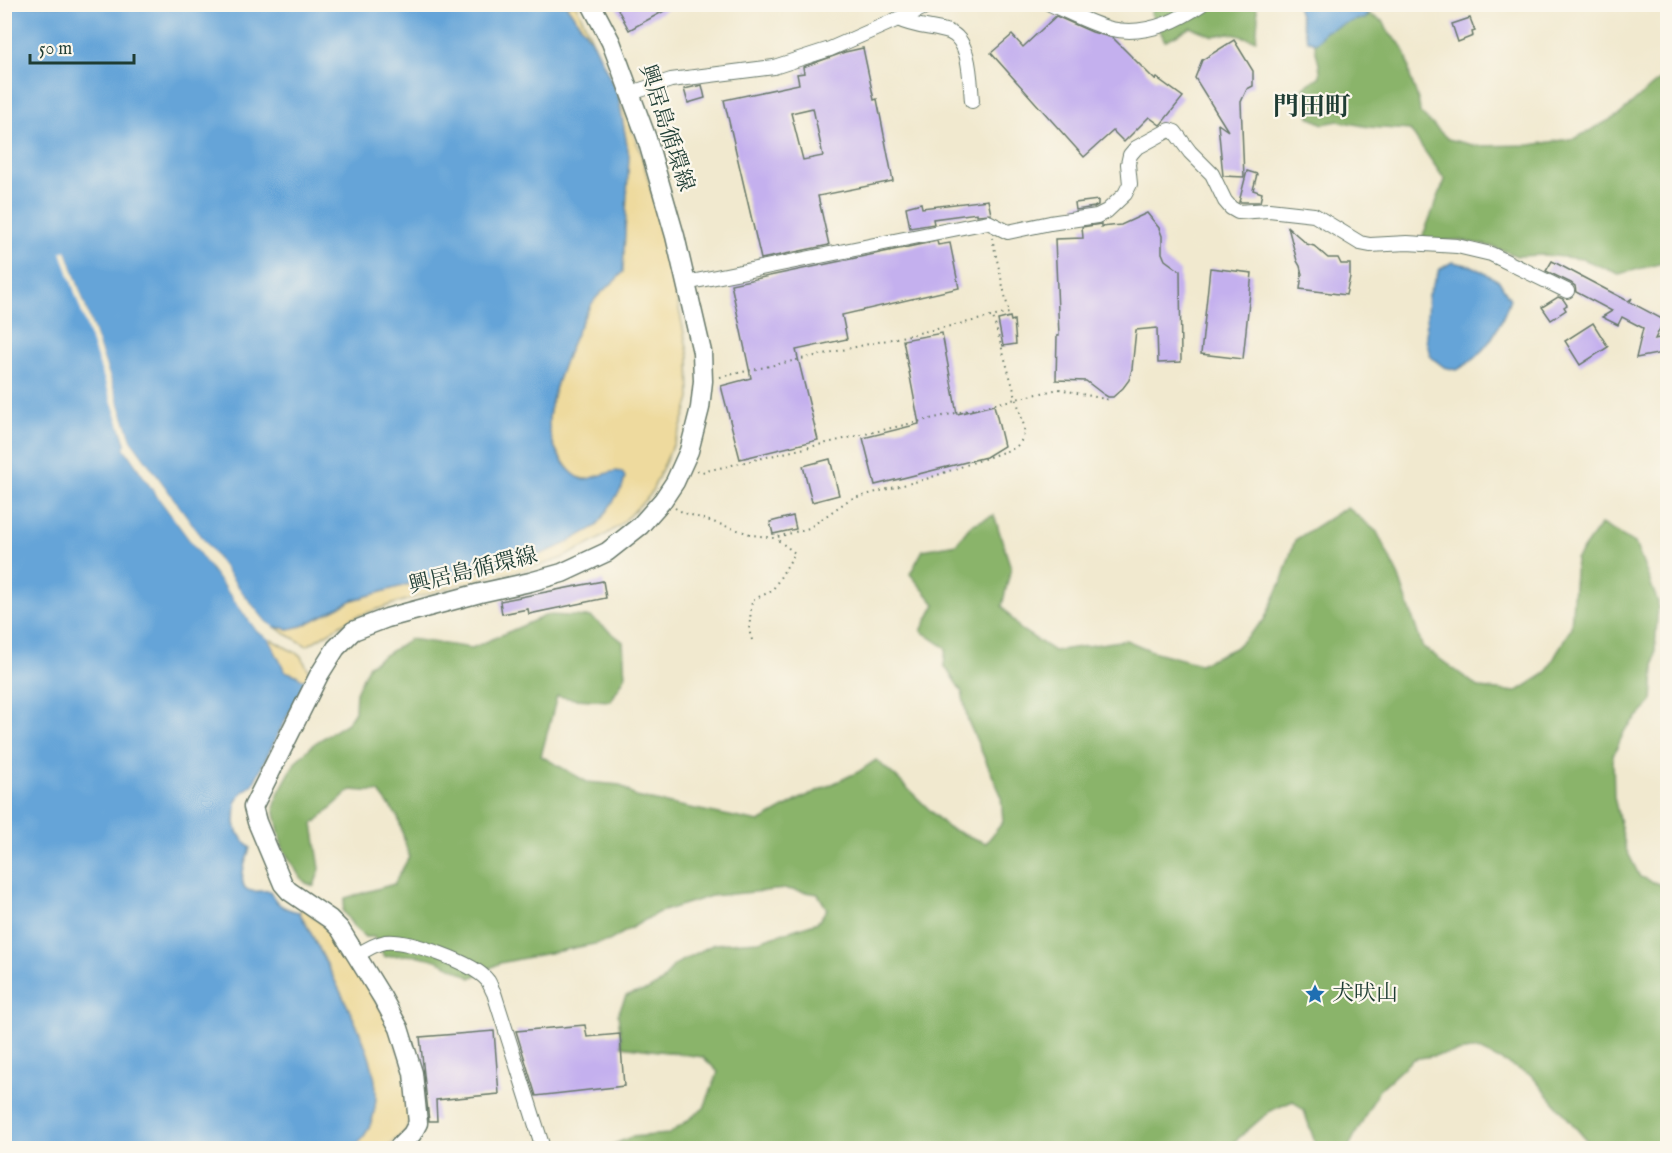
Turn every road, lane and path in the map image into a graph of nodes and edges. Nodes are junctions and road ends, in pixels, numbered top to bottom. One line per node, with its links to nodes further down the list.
1 (591, 4): 6 (main road, 興居島循環線)
2 (932, 4): 5 (street)
3 (1050, 4): 4 (street)
4 (1202, 4)
5 (898, 20): 6 (street); 7 (street)
6 (631, 93): 9 (main road, 興居島循環線)
7 (972, 100)
8 (988, 222): 9 (street); 10 (street); 11 (path)
9 (686, 283): 12 (main road, 興居島循環線)
10 (1567, 291)
11 (993, 316): 12 (path); 13 (path)
12 (702, 381): 15 (main road, 興居島循環線)
13 (1016, 397): 14 (path); 15 (path); 17 (path)
14 (1110, 400)
15 (683, 466): 16 (main road, 興居島循環線)
16 (663, 500): 17 (path); 19 (main road, 興居島循環線)
17 (774, 538): 18 (path)
18 (752, 640)
19 (356, 956): 20 (main road, 興居島循環線); 21 (street)
20 (398, 1149)
21 (543, 1149)

